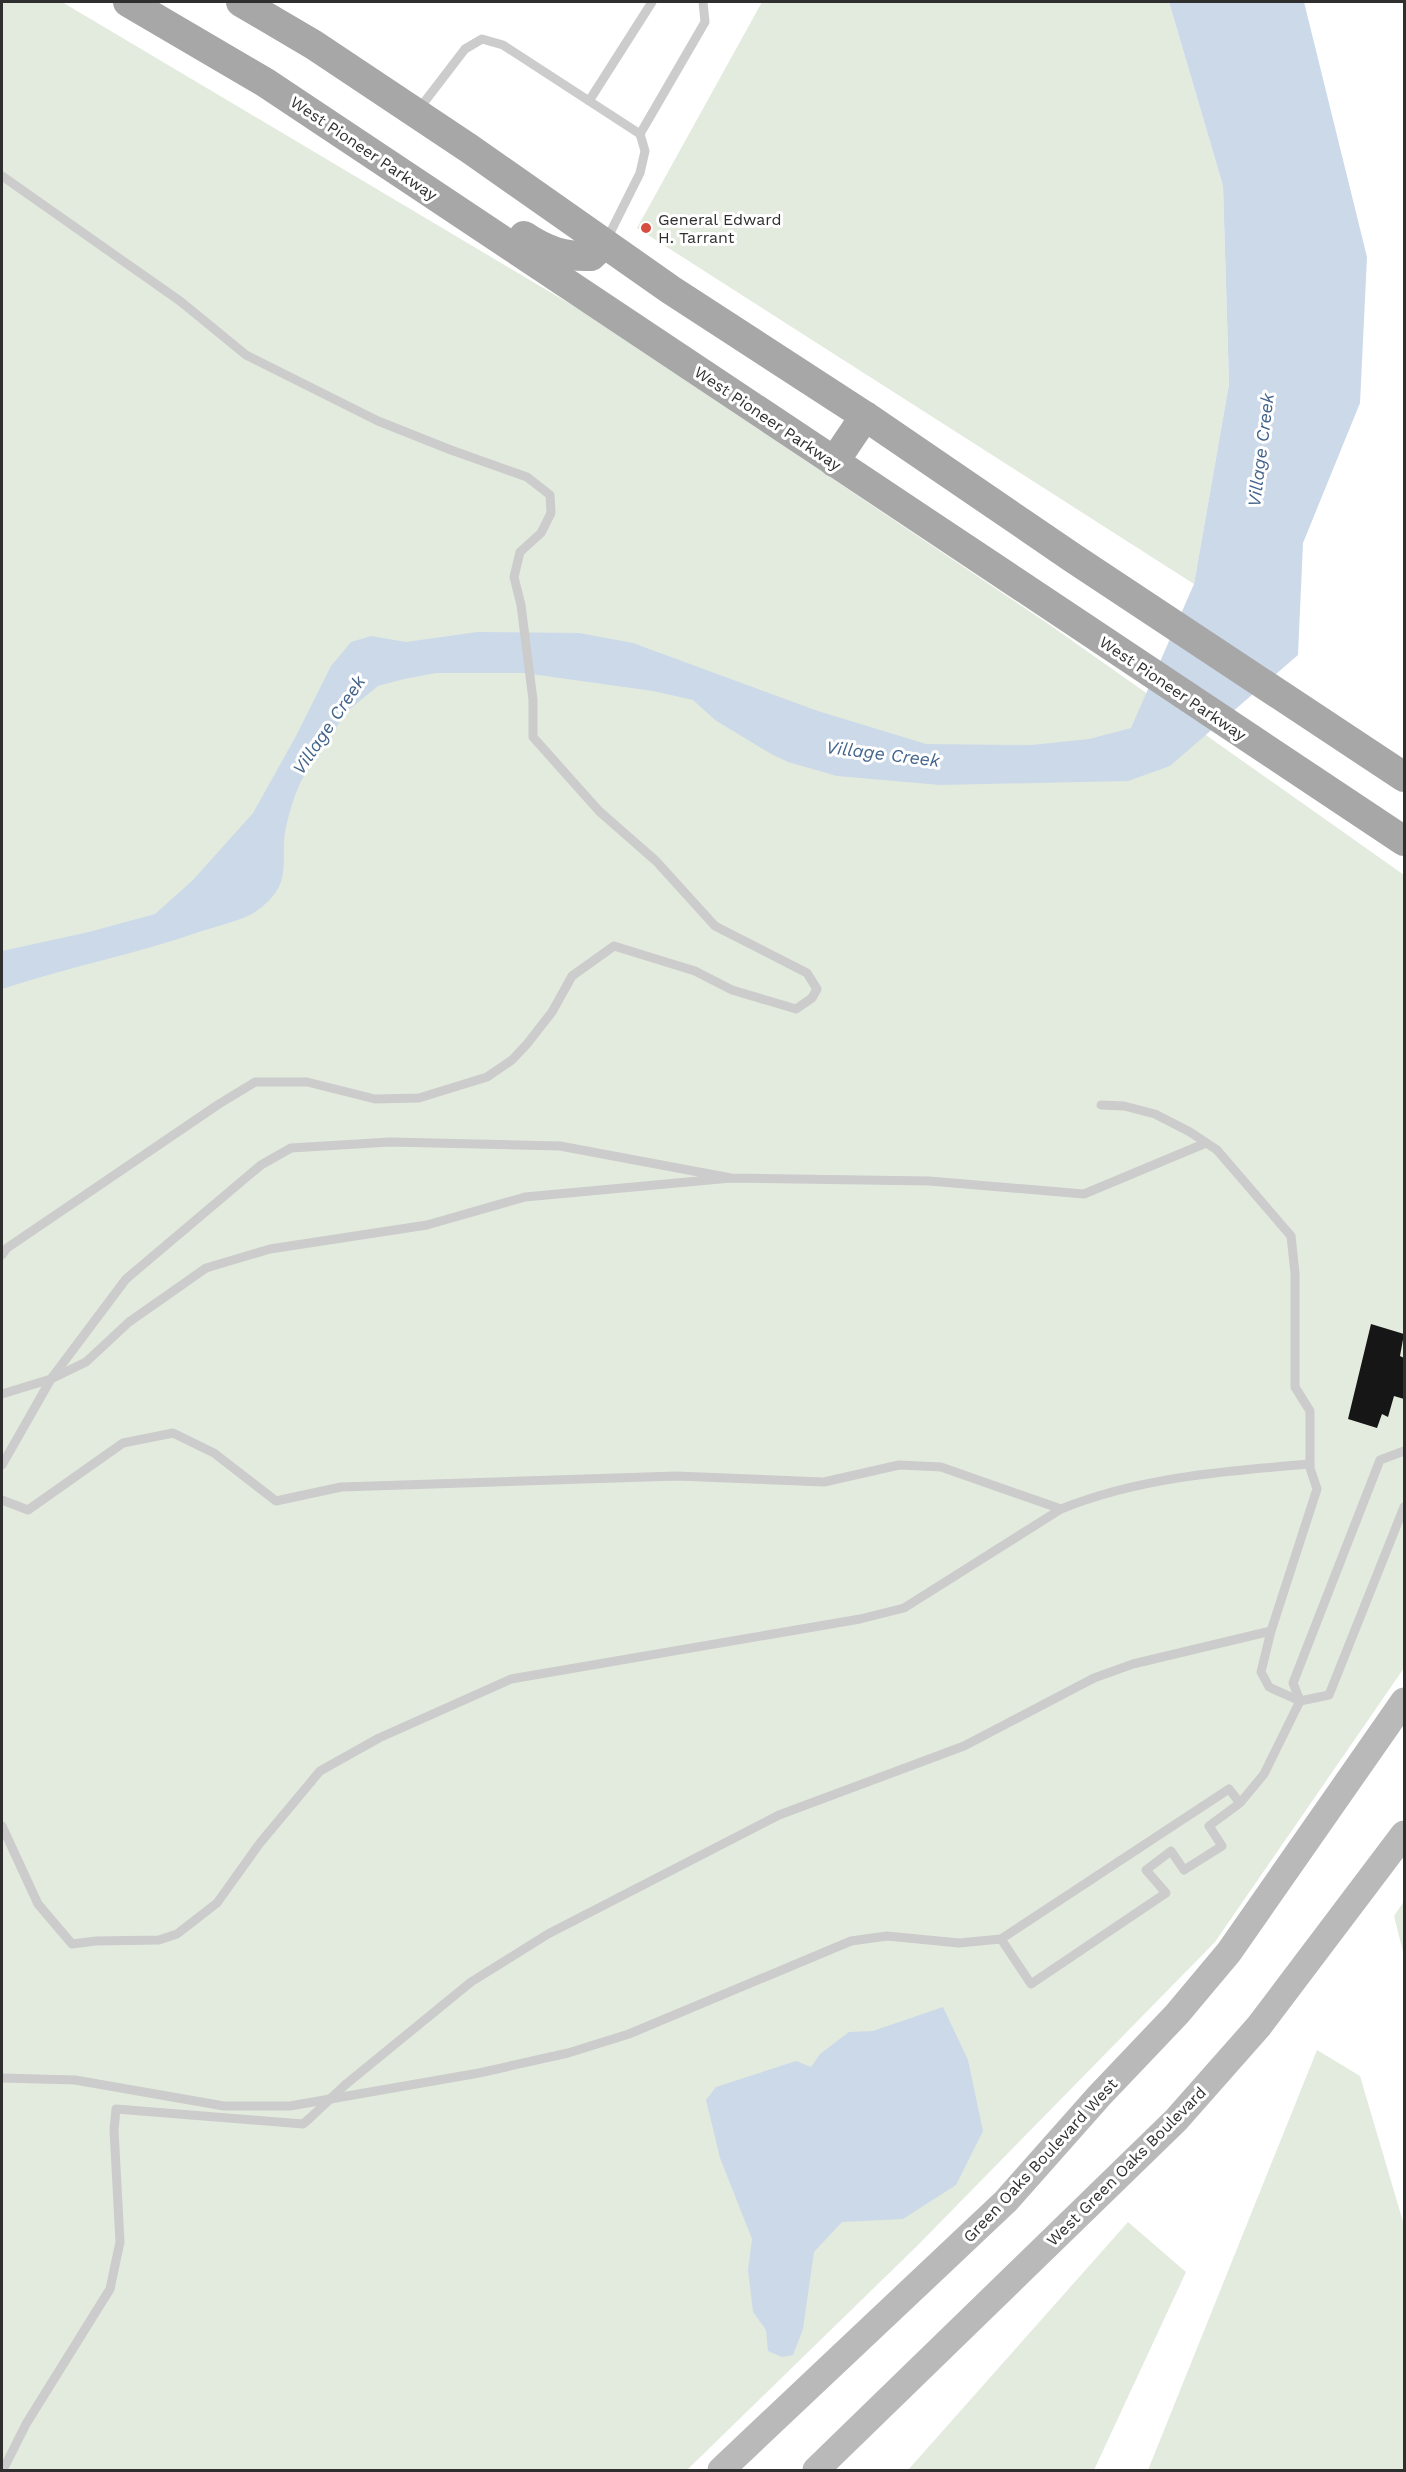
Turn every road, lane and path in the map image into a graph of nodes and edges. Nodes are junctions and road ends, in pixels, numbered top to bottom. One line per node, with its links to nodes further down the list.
1 (128, 2): 8 (main road, West Pioneer Parkway)
2 (241, 2): 6 (main road)
3 (652, 2): 5 (lane)
4 (703, 2): 7 (lane)
5 (589, 100): 6 (lane); 7 (lane)
6 (416, 113): 10 (main road)
7 (640, 134): 10 (lane)
8 (375, 155): 10 (main road); 12 (main road, West Pioneer Parkway)
9 (2, 176): 18 (lane)
10 (604, 244): 11 (main road)
11 (865, 416): 12 (main road); 13 (main road)
12 (834, 462): 14 (main road, West Pioneer Parkway)
13 (1404, 777)
14 (1404, 841)
15 (1101, 1105): 16 (lane)
16 (1206, 1143): 17 (lane); 23 (lane)
17 (731, 1178): 19 (lane); 19 (lane)
18 (2, 1255)
19 (51, 1379): 20 (lane); 22 (lane)
20 (2, 1394)
21 (1404, 1452): 28 (lane)
22 (2, 1464)
23 (1310, 1464): 26 (lane); 27 (lane)
24 (2, 1500): 26 (lane)
25 (1404, 1507): 28 (lane)
26 (1061, 1509): 31 (lane)
27 (1271, 1631): 28 (lane); 35 (lane, bridge)
28 (1300, 1701): 30 (lane)
29 (1404, 1701): 36 (main road, Green Oaks Boulevard West)
30 (1240, 1803): 33 (lane); 33 (lane)
31 (2, 1826)
32 (1404, 1833): 37 (main road, West Green Oaks Boulevard)
33 (1001, 1939): 34 (lane)
34 (2, 2078)
35 (3, 2470)
36 (721, 2470)
37 (816, 2470)

